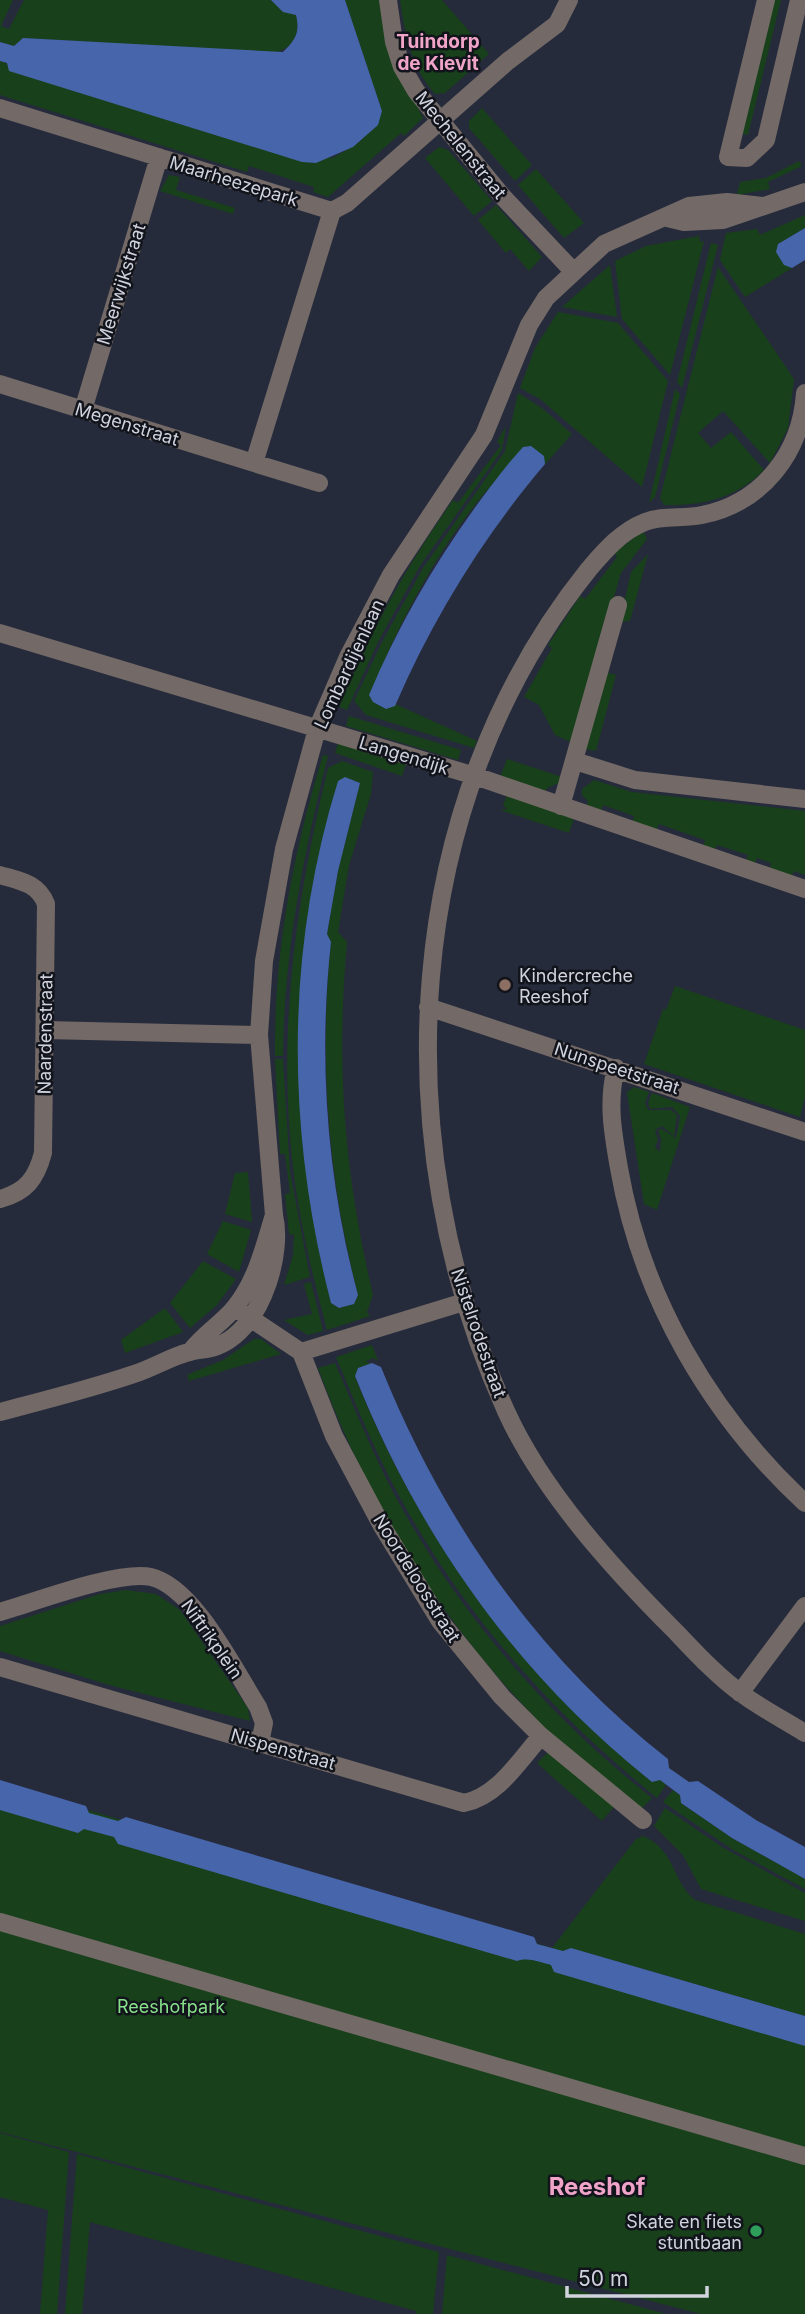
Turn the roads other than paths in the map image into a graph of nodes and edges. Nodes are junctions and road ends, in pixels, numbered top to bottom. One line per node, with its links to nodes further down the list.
1 (388, 0): 6 (street, Mechelenstraat)
2 (569, 0): 6 (street)
3 (766, 0): 4 (street)
4 (799, 0)
5 (0, 108): 7 (street, Maarheezepark)
6 (441, 120): 9 (street); 10 (street, Mechelenstraat)
7 (159, 157): 9 (street, Maarheezepark); 13 (street, Meerwijkstraat)
8 (805, 192): 10 (street, Lombardijenlaan)
9 (332, 211): 14 (street)
10 (572, 270): 18 (street, Lombardijenlaan)
11 (0, 384): 13 (street, Megenstraat)
12 (805, 393): 20 (street, Nistelrodestraat)
13 (83, 410): 14 (street, Megenstraat)
14 (254, 463): 15 (street, Megenstraat)
15 (319, 483)
16 (618, 605): 19 (street)
17 (0, 633): 18 (street, Langendijk)
18 (317, 729): 20 (street, Langendijk); 27 (street, Lombardijenlaan)
19 (575, 761): 21 (street); 22 (street)
20 (475, 776): 22 (street, Langendijk); 25 (street, Nistelrodestraat)
21 (805, 799)
22 (561, 806): 24 (street, Langendijk)
23 (0, 875): 26 (street, Naardenstraat)
24 (805, 888)
25 (428, 1007): 28 (street, Nunspeetstraat); 31 (street, Nistelrodestraat)
26 (46, 1030): 27 (street); 30 (street, Naardenstraat)
27 (260, 1035): 32 (street, Lombardijenlaan)
28 (616, 1068): 29 (street, Nunspeetstraat); 35 (street)
29 (805, 1132)
30 (0, 1199)
31 (464, 1302): 33 (street); 39 (street, Nistelrodestraat)
32 (242, 1312): 33 (street); 34 (street, Lombardijenlaan)
33 (301, 1352): 41 (street, Noordeloosstraat)
34 (0, 1412)
35 (805, 1503)
36 (805, 1606): 39 (street)
37 (0, 1612): 42 (street, Niftrikplein)
38 (0, 1667): 42 (street, Nispenstraat)
39 (740, 1693): 40 (street, Nistelrodestraat)
40 (805, 1732)
41 (541, 1735): 42 (street, Nispenstraat); 43 (street, Noordeloosstraat)
42 (260, 1743)
43 (643, 1820)
44 (0, 1922): 45 (street)
45 (805, 2156)

